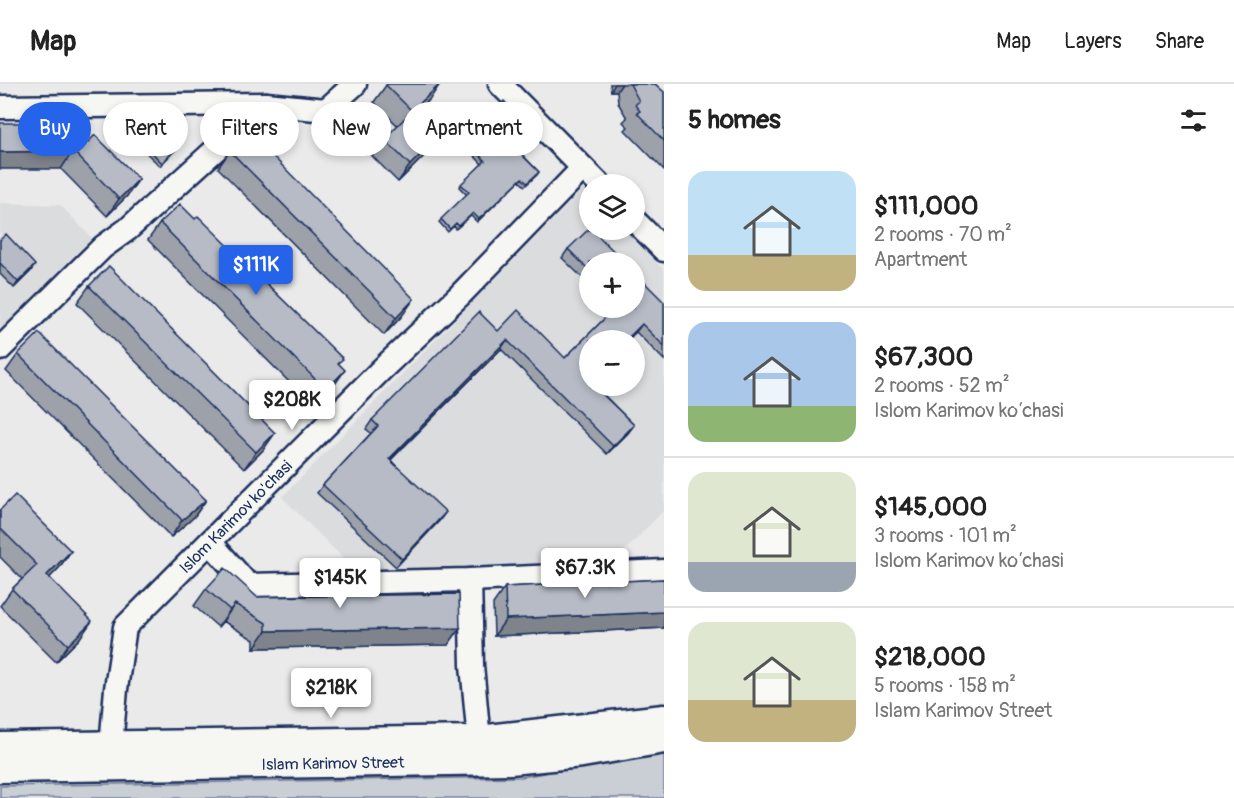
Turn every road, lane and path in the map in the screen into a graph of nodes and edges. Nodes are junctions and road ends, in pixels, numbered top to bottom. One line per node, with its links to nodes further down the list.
1 (355, 84): 5 (street)
2 (500, 84): 7 (street)
3 (200, 105): 4 (street)
4 (0, 107)
5 (299, 107)
6 (209, 156): 11 (street)
7 (583, 168): 8 (street); 12 (street, Islom Karimov ko'chasi)
8 (589, 174)
9 (645, 231): 10 (street)
10 (664, 250)
11 (0, 349)
12 (210, 542): 14 (street); 18 (street, Islom Karimov ko'chasi)
13 (664, 571): 14 (street)
14 (470, 580): 17 (street)
15 (664, 719): 17 (main road, Islam Karimov Street)
16 (664, 739): 20 (main road, Islam Karimov Street)
17 (479, 740): 18 (main road, Islam Karimov Street)
18 (111, 746): 19 (main road, Islam Karimov Street)
19 (0, 747)
20 (0, 768)

